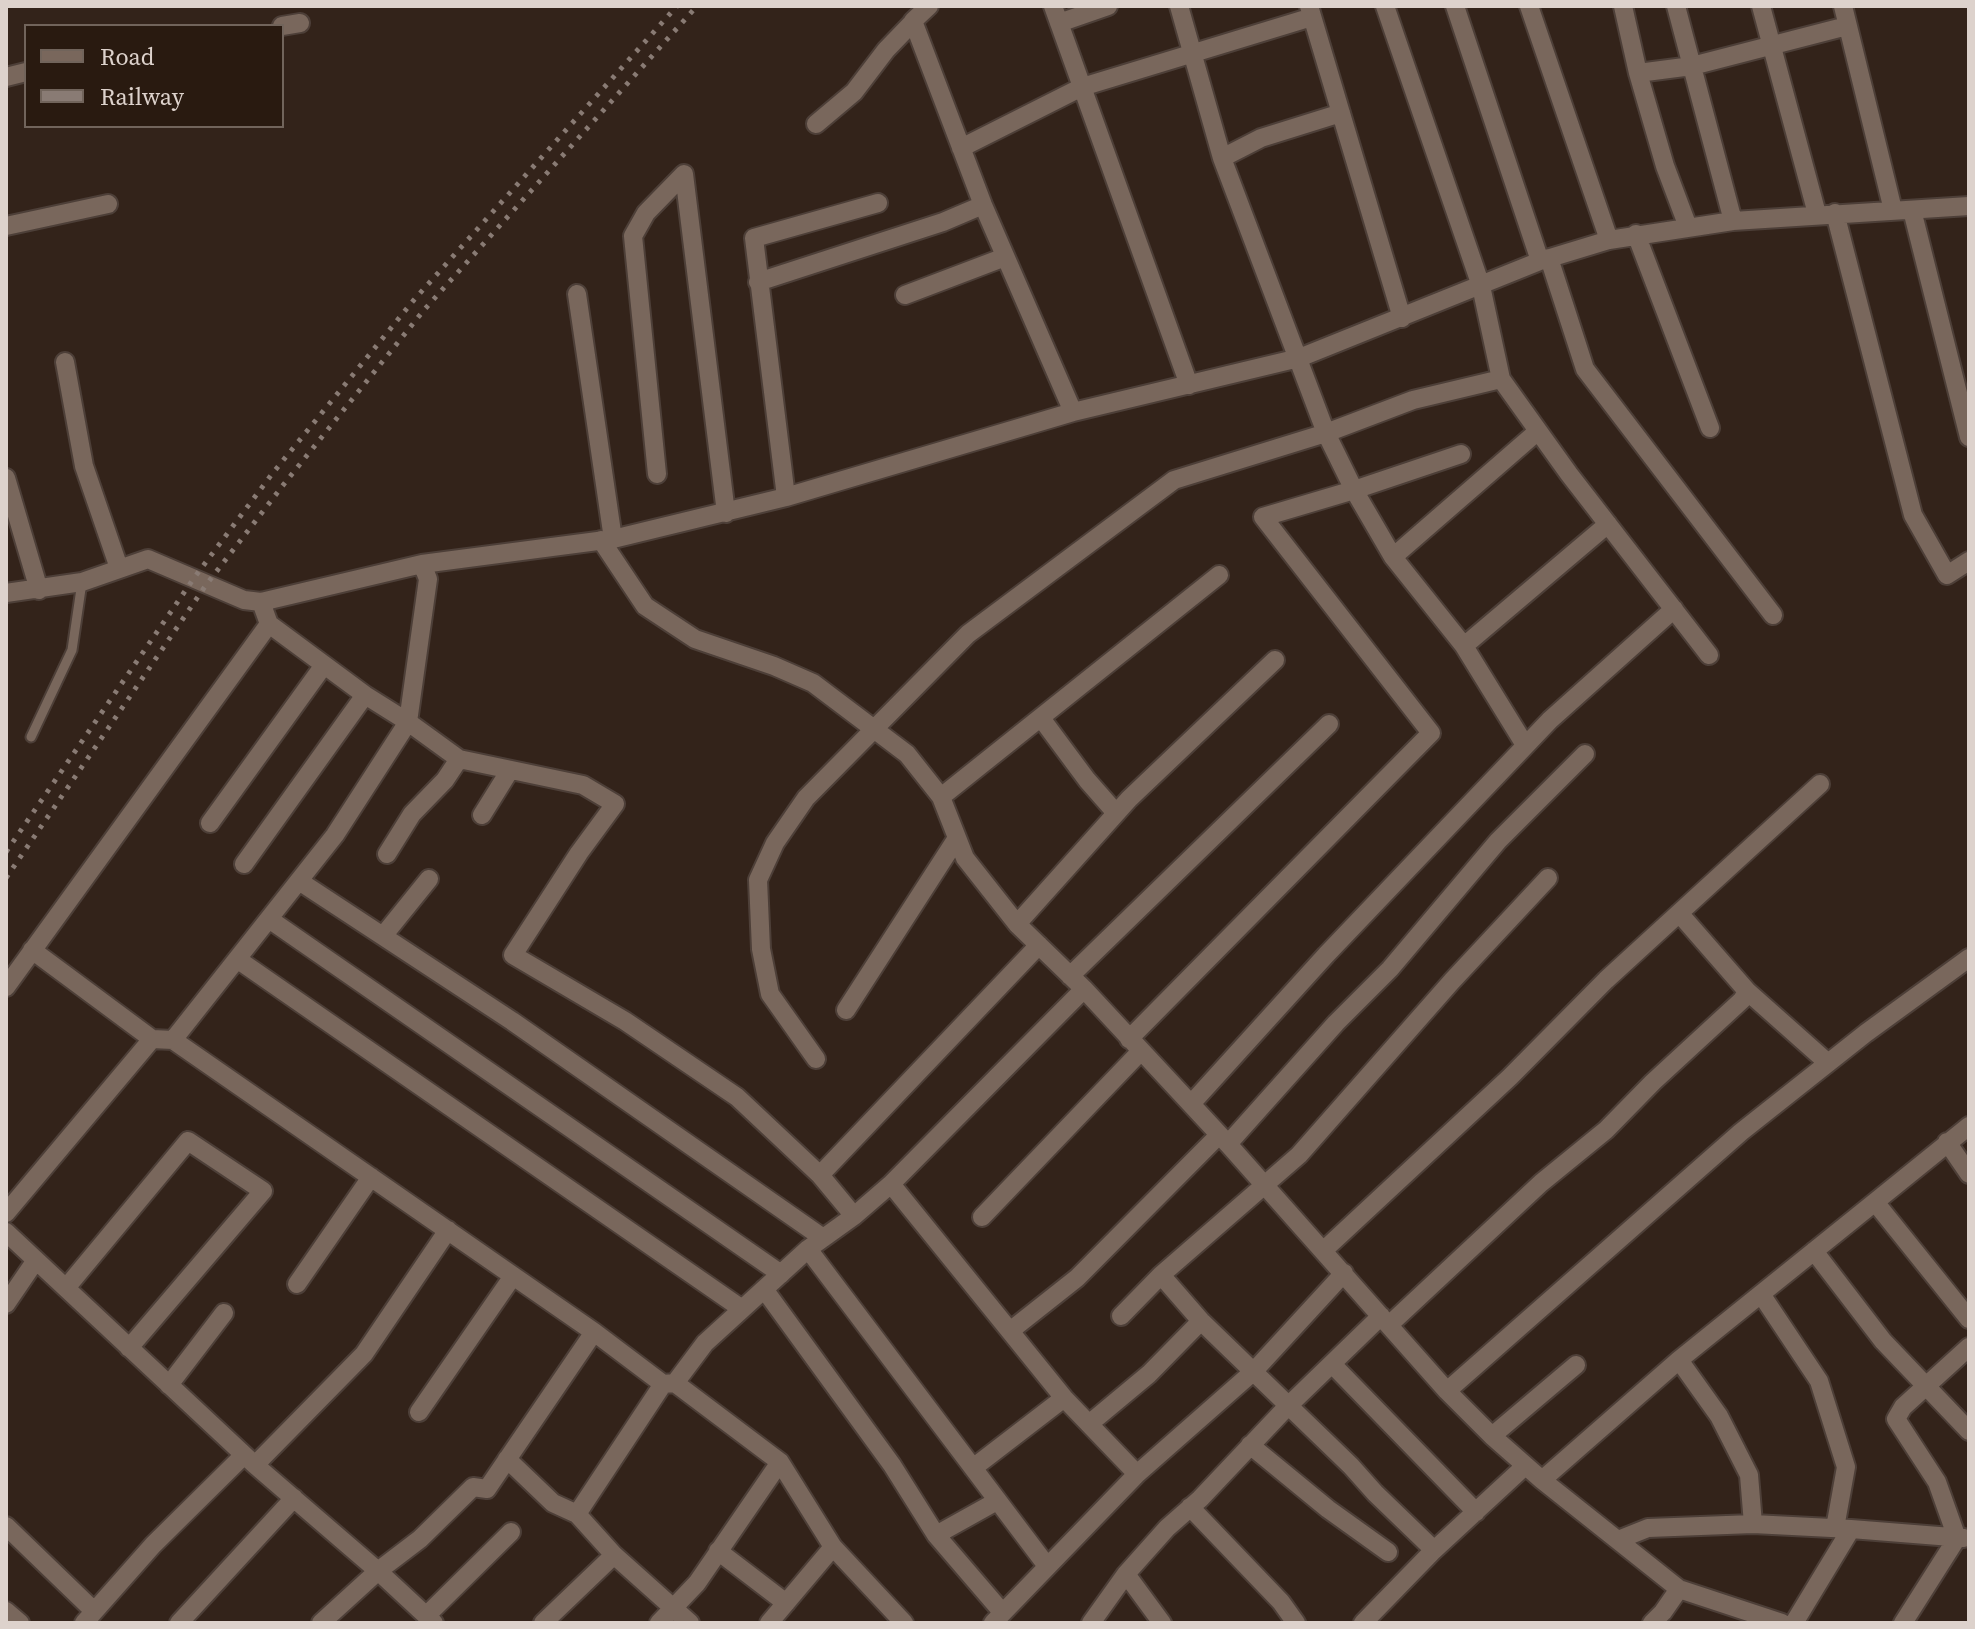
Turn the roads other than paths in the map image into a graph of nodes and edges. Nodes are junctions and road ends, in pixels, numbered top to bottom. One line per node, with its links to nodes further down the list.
1 (929, 6): 13 (street)
2 (1108, 6): 12 (street)
3 (1179, 6): 16 (street)
4 (1385, 6): 38 (street)
5 (1455, 6): 36 (street)
6 (1529, 6): 34 (street)
7 (1623, 6): 18 (street)
8 (1676, 6): 17 (street)
9 (1761, 6): 15 (street)
10 (1843, 6): 14 (street)
11 (1311, 11): 16 (street); 20 (street)
12 (1056, 14): 19 (street)
13 (913, 22): 21 (street); 22 (street)
14 (1847, 26): 15 (street); 28 (street)
15 (1772, 45): 17 (street); 29 (street)
16 (1192, 53): 19 (street); 23 (street)
17 (1692, 66): 18 (street); 30 (street)
18 (1638, 73): 32 (street)
19 (1082, 87): 22 (street); 45 (street)
20 (1341, 113): 23 (street); 41 (street)
21 (816, 124)
22 (961, 148): 26 (street)
23 (1222, 158): 42 (street)
24 (878, 203): 37 (street)
25 (108, 204): 31 (street)
26 (983, 205): 35 (street); 37 (street)
27 (1969, 206): 28 (street)
28 (1903, 210): 29 (street); 50 (street)
29 (1826, 214): 30 (street); 60 (street)
30 (1733, 221): 32 (street)
31 (6, 226)
32 (1688, 227): 33 (street)
33 (1636, 234): 34 (street); 47 (street)
34 (1609, 240): 36 (street)
35 (1005, 257): 40 (street); 46 (street)
36 (1545, 260): 38 (street); 69 (street)
37 (758, 282): 55 (street)
38 (1481, 286): 41 (street); 44 (street)
39 (577, 294): 58 (street)
40 (905, 295)
41 (1402, 318): 42 (street)
42 (1299, 358): 45 (street); 49 (street)
43 (65, 362): 62 (street)
44 (1501, 379): 48 (street); 49 (street)
45 (1189, 385): 46 (street)
46 (1073, 412): 55 (street)
47 (1710, 428)
48 (1538, 431): 57 (street); 59 (street)
49 (1326, 433): 54 (street); 79 (street)
50 (1969, 437)
51 (1461, 454): 54 (street)
52 (657, 474): 56 (street)
53 (6, 478): 65 (street)
54 (1354, 490): 59 (street); 110 (street)
55 (786, 497): 56 (street)
56 (726, 513): 58 (street)
57 (1608, 524): 68 (street); 71 (street)
58 (607, 540): 61 (street); 79 (street)
59 (1393, 557): 71 (street)
60 (1969, 561)
61 (422, 564): 67 (street); 77 (street)
62 (119, 568): 64 (street); 67 (street)
63 (1219, 575): 76 (street)
64 (82, 582): 65 (street); 80 (lane)
65 (39, 590): 66 (street)
66 (6, 593)
67 (261, 602): 70 (street)
68 (1674, 609): 72 (street); 81 (street)
69 (1773, 615)
70 (269, 624): 74 (street); 101 (street)
71 (1464, 646): 81 (street)
72 (1709, 655)
73 (1275, 660): 87 (street)
74 (324, 665): 75 (street); 89 (street)
75 (365, 695): 77 (street); 92 (street)
76 (1041, 718): 86 (street); 87 (street)
77 (408, 722): 83 (street); 95 (street)
78 (1329, 724): 104 (street)
79 (873, 730): 86 (street); 111 (street)
80 (31, 737)
81 (1525, 745): 113 (street)
82 (1585, 754): 115 (street)
83 (459, 759): 84 (street); 91 (street)
84 (510, 770): 88 (street); 118 (street)
85 (1820, 784): 96 (street)
86 (941, 797): 90 (street)
87 (1116, 813): 98 (street)
88 (482, 815)
89 (210, 823)
90 (957, 838): 98 (street); 107 (street)
91 (387, 854)
92 (244, 864)
93 (1548, 878): 121 (street)
94 (429, 879): 99 (street)
95 (299, 881): 97 (street); 99 (street)
96 (1679, 913): 106 (street); 129 (street)
97 (269, 919): 103 (street); 133 (street)
98 (1017, 924): 100 (street)
99 (383, 936): 128 (street)
100 (1039, 945): 104 (street); 118 (street)
101 (32, 950): 105 (street); 108 (street)
102 (1969, 958): 112 (street)
103 (237, 959): 109 (street); 141 (street)
104 (1077, 983): 110 (street); 120 (street)
105 (6, 987)
106 (1747, 991): 112 (street); 145 (street)
107 (846, 1010)
108 (152, 1039): 109 (street); 123 (street)
109 (173, 1040): 119 (street)
110 (1135, 1045): 113 (street); 125 (street)
111 (816, 1059)
112 (1828, 1063): 158 (street)
113 (1191, 1104): 115 (street)
114 (1969, 1126): 116 (street)
115 (1224, 1140): 121 (street); 147 (street)
116 (1947, 1142): 117 (street); 122 (street)
117 (1969, 1174)
118 (820, 1175): 124 (street)
119 (371, 1177): 126 (street); 136 (street)
120 (891, 1184): 124 (street); 147 (street)
121 (1264, 1184): 129 (street); 134 (street)
122 (1875, 1202): 130 (street); 144 (street)
123 (6, 1213)
124 (854, 1216): 128 (street)
125 (982, 1217)
126 (448, 1230): 135 (street); 167 (street)
127 (6, 1232): 131 (street)
128 (816, 1244): 133 (street); 170 (street)
129 (1324, 1250): 132 (street)
130 (1814, 1251): 139 (street); 157 (street)
131 (36, 1260): 137 (street); 140 (street)
132 (1344, 1273): 145 (street); 154 (street)
133 (781, 1274): 138 (street)
134 (1161, 1275): 143 (street); 146 (street)
135 (513, 1276): 148 (street); 161 (street)
136 (297, 1284)
137 (66, 1288): 150 (street); 150 (street)
138 (764, 1289): 141 (street); 182 (street)
139 (1761, 1294): 151 (street); 180 (street)
140 (6, 1304)
141 (742, 1309): 155 (street)
142 (224, 1313): 156 (street)
143 (1121, 1316)
144 (1969, 1319)
145 (1385, 1320): 152 (street); 158 (street)
146 (1201, 1321): 154 (street); 162 (street)
147 (1010, 1331): 159 (street)
148 (594, 1332): 155 (street); 166 (street)
149 (1969, 1347): 157 (street)
150 (129, 1348): 156 (street)
151 (1679, 1360): 172 (street); 178 (street)
152 (1332, 1364): 160 (street); 176 (street)
153 (1576, 1365): 164 (street)
154 (1254, 1371): 160 (street); 171 (street)
155 (669, 1384): 168 (street); 177 (street)
156 (169, 1385): 167 (street)
157 (1927, 1386): 163 (street); 183 (street)
158 (1447, 1391): 164 (street)
159 (1064, 1398): 162 (street); 170 (street)
160 (1289, 1405): 165 (street); 186 (street)
161 (419, 1412)
162 (1089, 1424): 171 (street)
163 (1969, 1431)
164 (1492, 1436): 169 (street)
165 (1250, 1445): 175 (street); 188 (street)
166 (507, 1459): 177 (street); 191 (street)
167 (249, 1460): 173 (street); 197 (street)
168 (780, 1462): 185 (street); 187 (street)
169 (1525, 1466): 172 (street); 176 (street)
170 (973, 1468): 174 (street)
171 (1137, 1474): 190 (street)
172 (1542, 1480): 184 (street)
173 (294, 1498): 191 (street); 201 (street)
174 (997, 1501): 182 (street); 190 (street)
175 (1190, 1507): 192 (street); 210 (street)
176 (1476, 1512): 186 (street)
177 (577, 1514): 189 (street)
178 (1753, 1524): 180 (street); 184 (street)
179 (6, 1526): 197 (street)
180 (1843, 1528): 183 (street); 214 (street)
181 (511, 1532): 199 (street)
182 (936, 1535): 198 (street)
183 (1963, 1538): 215 (street)
184 (1618, 1540): 193 (street)
185 (833, 1547): 194 (street); 207 (street)
186 (1434, 1550): 211 (street)
187 (718, 1551): 194 (street); 195 (street)
188 (1388, 1552)
189 (614, 1555): 195 (street); 203 (street)
190 (1047, 1566): 198 (street)
191 (378, 1571): 199 (street); 202 (street)
192 (1126, 1574): 208 (street); 209 (street)
193 (1679, 1589): 212 (street); 213 (street)
194 (786, 1603): 206 (street)
195 (674, 1607): 204 (street); 205 (street)
196 (6, 1611): 200 (street)
197 (89, 1617)
198 (997, 1618)
199 (424, 1619)
200 (20, 1623)
201 (179, 1623)
202 (321, 1623)
203 (543, 1623)
204 (659, 1623)
205 (690, 1623)
206 (769, 1623)
207 (904, 1623)
208 (1091, 1623)
209 (1162, 1623)
210 (1296, 1623)
211 (1363, 1623)
212 (1652, 1623)
213 (1782, 1623)
214 (1794, 1623)
215 (1903, 1623)

